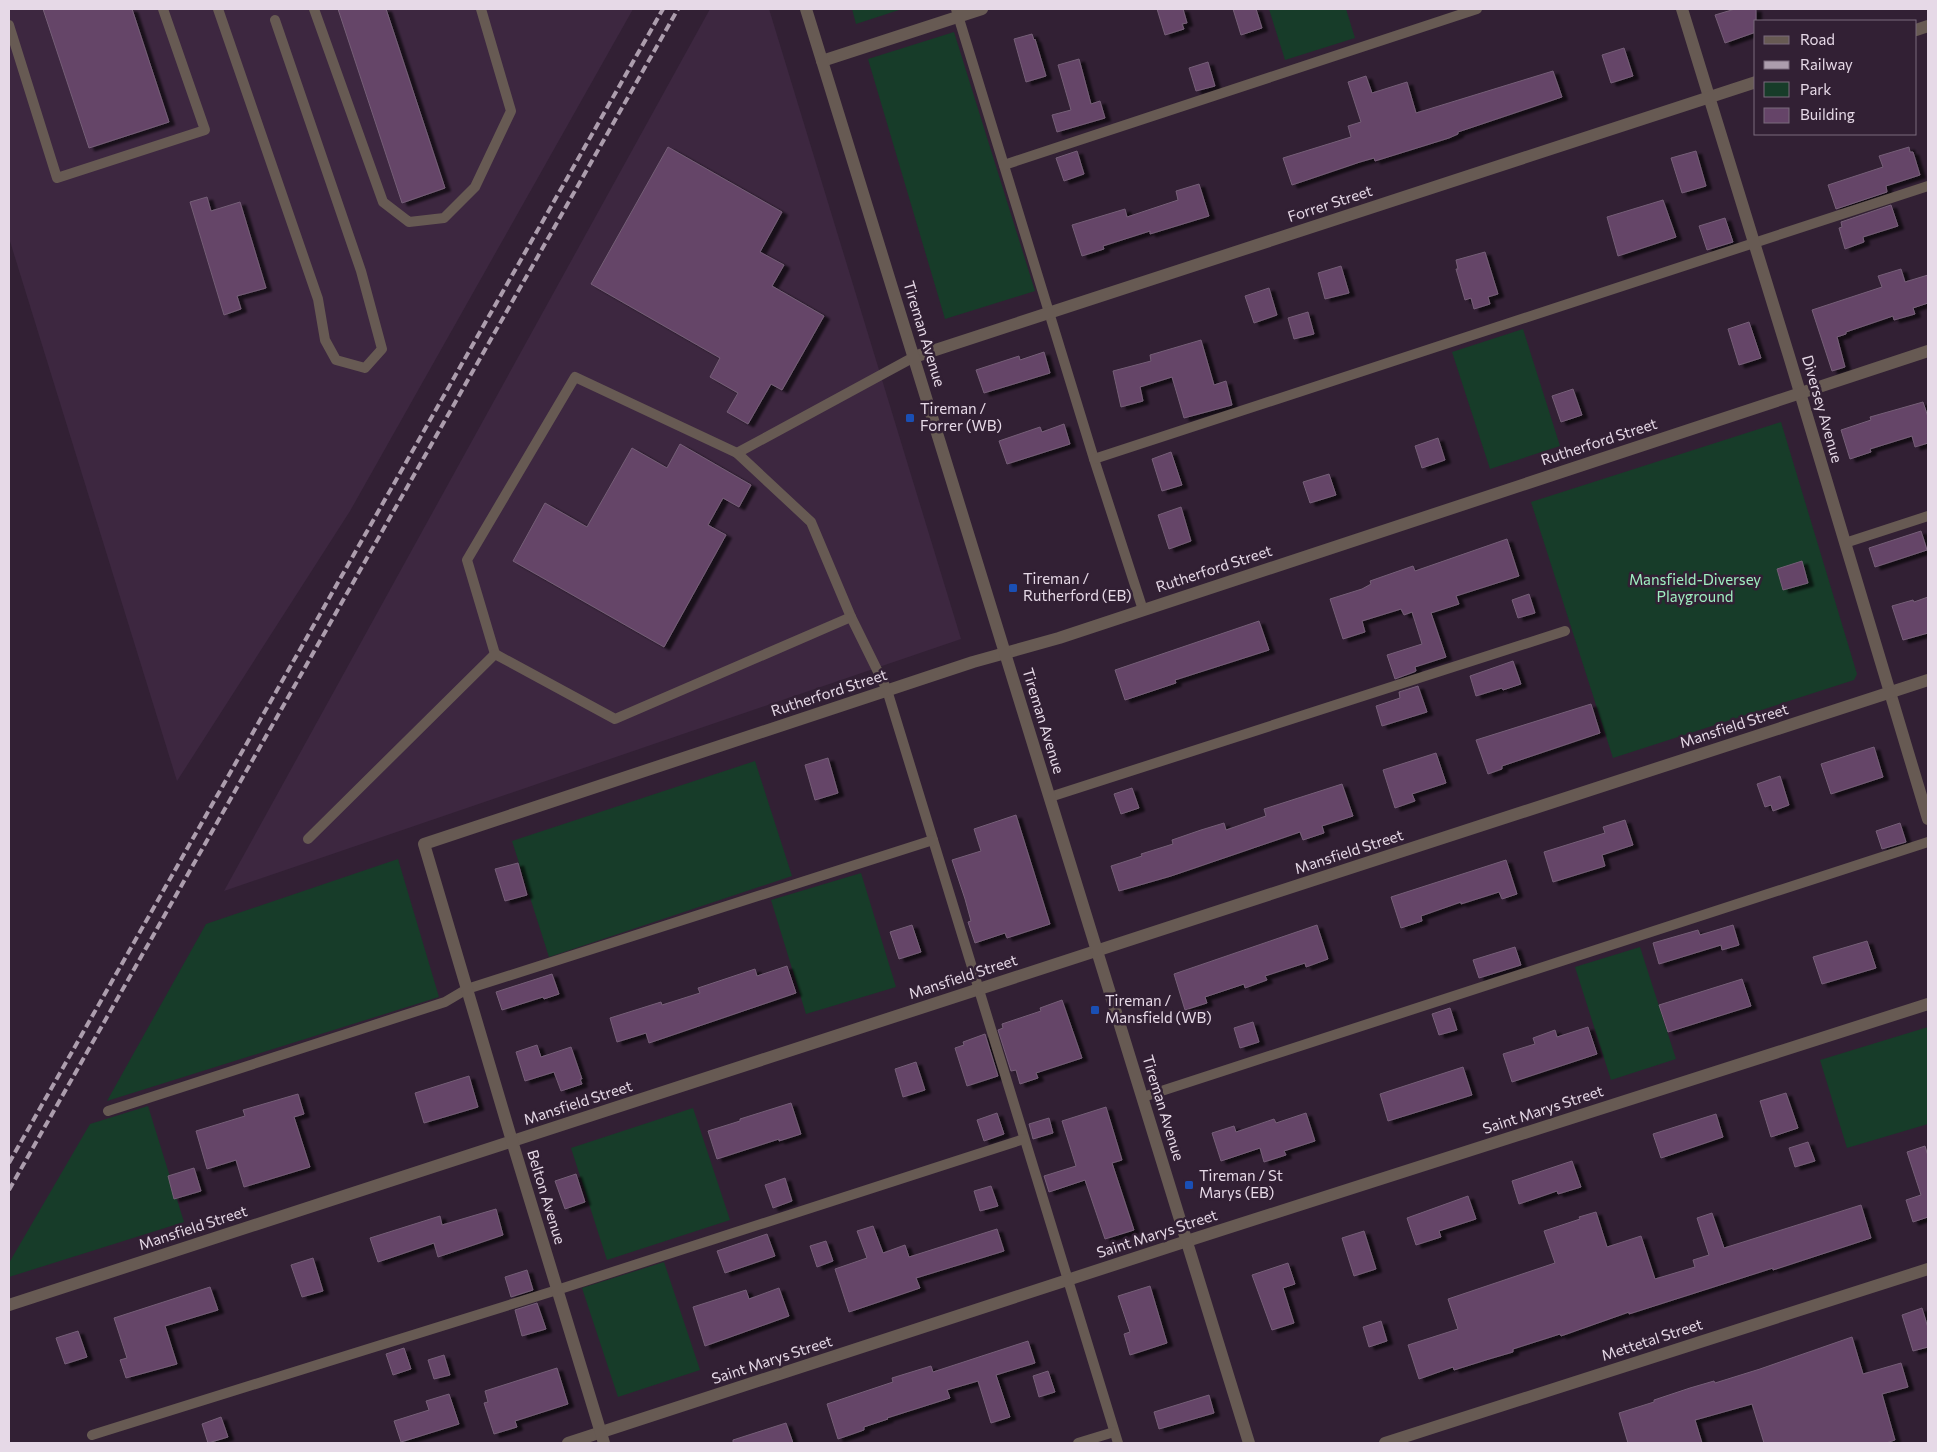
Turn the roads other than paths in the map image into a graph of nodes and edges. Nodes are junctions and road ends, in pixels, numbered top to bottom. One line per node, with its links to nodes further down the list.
1 (163, 9): 11 (lane)
2 (218, 9): 10 (lane)
3 (314, 9): 4 (lane)
4 (481, 9)
5 (806, 9): 12 (street, Tireman Avenue)
6 (982, 9): 9 (street)
7 (1477, 9): 15 (lane)
8 (1682, 9): 14 (street, Diversey Avenue)
9 (957, 13): 12 (street); 15 (lane)
10 (275, 20)
11 (9, 25)
12 (822, 61): 20 (street, Tireman Avenue)
13 (1754, 83): 14 (street, Forrer Street)
14 (1709, 98): 17 (street, Diversey Avenue); 18 (street, Forrer Street)
15 (1004, 165): 18 (lane)
16 (1928, 186): 17 (lane)
17 (1754, 242): 21 (street, Diversey Avenue); 23 (lane)
18 (1051, 312): 20 (street, Forrer Street); 23 (lane)
19 (1928, 351): 21 (street, Rutherford Street)
20 (914, 357): 22 (lane); 29 (street, Tireman Avenue)
21 (1799, 394): 25 (street, Diversey Avenue); 26 (street, Rutherford Street)
22 (737, 453): 27 (lane); 30 (lane)
23 (1094, 459): 26 (lane)
24 (1928, 516): 25 (lane)
25 (1845, 543): 33 (street, Diversey Avenue)
26 (1143, 610): 29 (street, Rutherford Street)
27 (851, 617): 30 (lane); 32 (lane)
28 (1565, 631): 34 (lane)
29 (1005, 653): 32 (street, Rutherford Street); 34 (street, Tireman Avenue)
30 (495, 654): 36 (lane)
31 (1928, 680): 33 (street, Mansfield Street)
32 (887, 690): 37 (lane); 39 (street, Rutherford Street)
33 (1890, 693): 35 (street, Diversey Avenue); 40 (street, Mansfield Street)
34 (1050, 797): 40 (street, Tireman Avenue)
35 (1928, 819)
36 (308, 839)
37 (933, 840): 41 (lane); 42 (lane)
38 (1928, 842): 44 (lane)
39 (424, 844): 41 (street, Belton Avenue)
40 (1098, 950): 42 (street, Mansfield Street); 44 (street, Tireman Avenue)
41 (467, 989): 45 (lane); 47 (street, Belton Avenue)
42 (979, 989): 46 (lane); 47 (street, Mansfield Street)
43 (1928, 1004): 48 (street, Saint Marys Street)
44 (1143, 1097): 48 (street, Tireman Avenue)
45 (108, 1111)
46 (1024, 1139): 50 (lane); 51 (lane)
47 (512, 1141): 51 (street, Belton Avenue); 52 (street, Mansfield Street)
48 (1187, 1241): 50 (street, Saint Marys Street); 59 (street, Tireman Avenue)
49 (1928, 1268): 60 (street, Mettetal Street)
50 (1068, 1280): 53 (lane); 55 (street, Saint Marys Street)
51 (558, 1290): 54 (lane); 55 (street, Belton Avenue)
52 (9, 1305)
53 (1114, 1432): 57 (lane); 58 (lane)
54 (92, 1435)
55 (602, 1438): 56 (street, Saint Marys Street)
56 (568, 1443)
57 (1078, 1443)
58 (1118, 1443)
59 (1249, 1443)
60 (1385, 1443)

